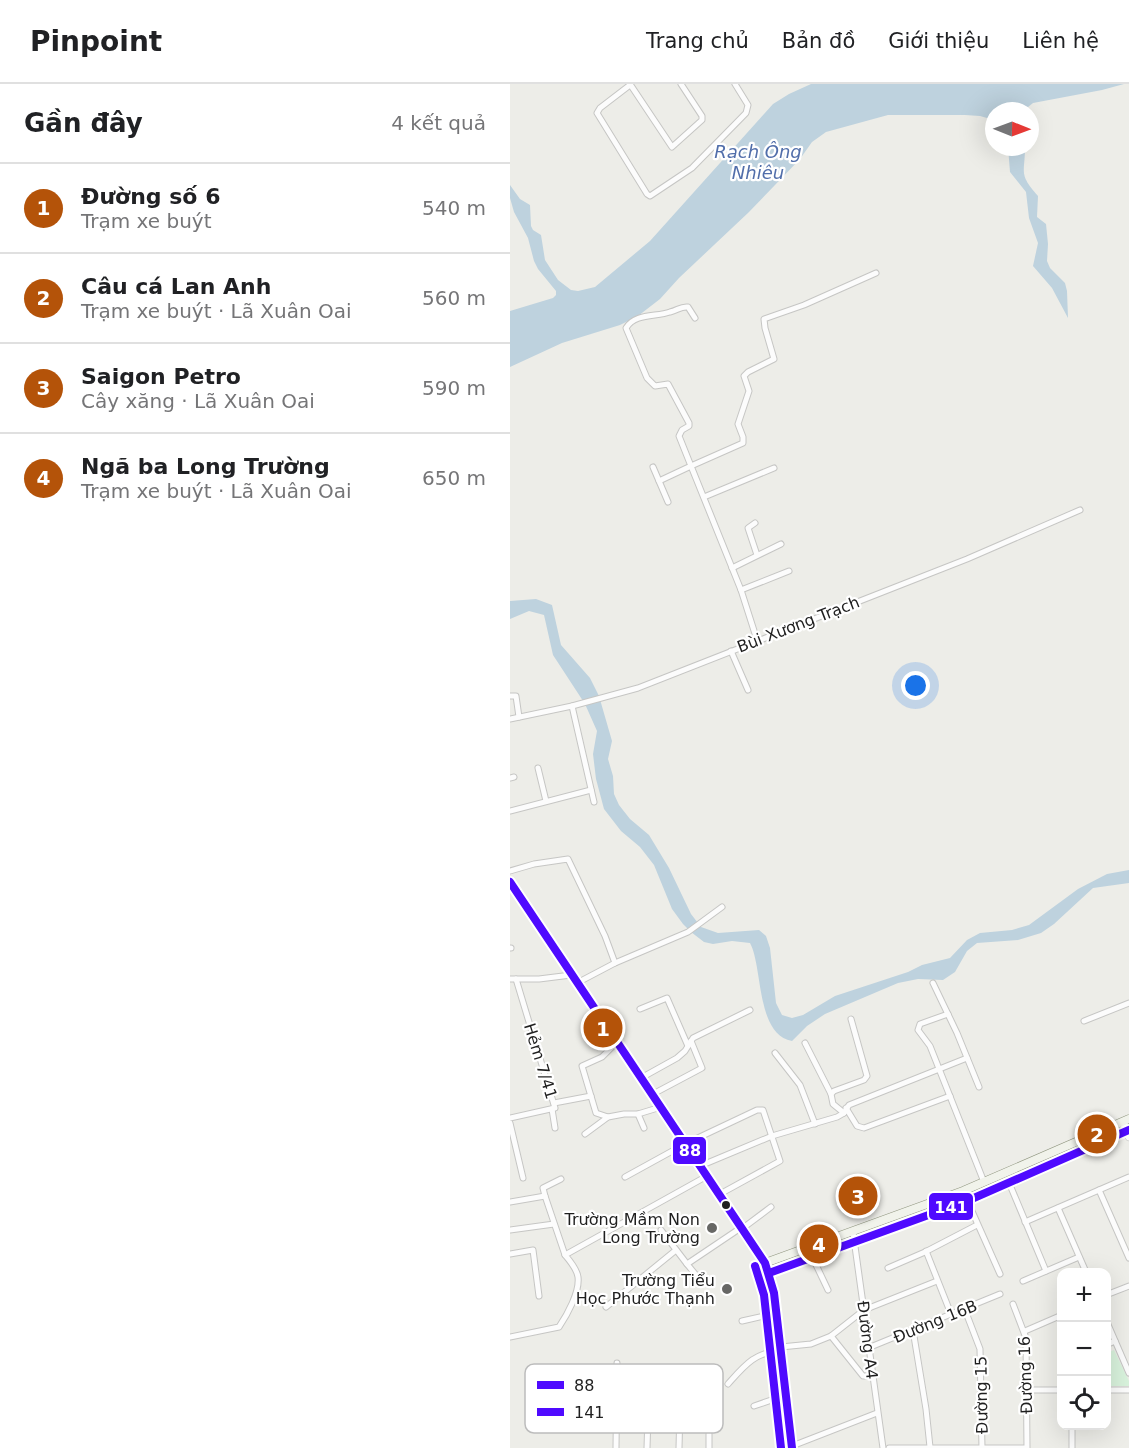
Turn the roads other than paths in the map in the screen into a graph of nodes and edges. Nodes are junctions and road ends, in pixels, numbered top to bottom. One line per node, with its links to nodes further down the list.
1 (681, 84): 3 (street)
2 (735, 84): 3 (street)
3 (630, 85)
4 (876, 273): 7 (street)
5 (694, 318): 7 (street)
6 (653, 466): 9 (street)
7 (691, 466): 9 (street); 10 (street)
8 (774, 468): 10 (street)
9 (659, 481): 11 (street)
10 (704, 496): 16 (street)
11 (668, 501)
12 (1080, 510): 19 (street, Bùi Xương Trạch)
13 (755, 523): 15 (street)
14 (781, 544): 15 (street)
15 (757, 555): 16 (street)
16 (732, 568): 18 (street)
17 (789, 572): 18 (street)
18 (741, 590): 19 (street)
19 (757, 640): 20 (street, Bùi Xương Trạch)
20 (731, 651): 21 (street); 23 (street, Bùi Xương Trạch)
21 (748, 690)
22 (510, 696): 24 (street)
23 (576, 705): 24 (street, Bùi Xương Trạch); 27 (street)
24 (519, 717): 25 (street, Bùi Xương Trạch)
25 (510, 719)
26 (538, 768): 28 (street)
27 (591, 790): 28 (street); 29 (street)
28 (546, 801): 30 (street)
29 (594, 802)
30 (510, 811)
31 (510, 871): 34 (street)
32 (510, 882): 35 (main road)
33 (722, 907): 34 (street)
34 (615, 963): 37 (street)
35 (572, 975): 36 (street); 37 (main road)
36 (513, 979): 57 (street, Hẻm 7/41)
37 (577, 983): 45 (main road)
38 (933, 983): 42 (street)
39 (1129, 1003): 44 (street)
40 (640, 1009): 47 (street)
41 (750, 1010): 47 (street)
42 (948, 1014): 49 (street); 50 (street)
43 (851, 1019): 54 (street)
44 (1084, 1022)
45 (617, 1042): 51 (main road); 56 (street)
46 (805, 1043): 54 (street)
47 (689, 1044): 51 (street); 53 (street)
48 (776, 1053): 65 (street)
49 (967, 1058): 50 (street); 52 (street)
50 (940, 1069): 55 (street); 59 (street)
51 (641, 1078): 53 (main road)
52 (979, 1087)
53 (653, 1094): 58 (main road)
54 (831, 1094): 59 (street)
55 (950, 1095): 59 (street); 78 (street)
56 (591, 1096): 57 (street); 61 (street)
57 (554, 1107): 62 (street); 66 (street, Hẻm 7/41)
58 (661, 1107): 60 (street); 71 (main road)
59 (845, 1111): 65 (street)
60 (638, 1114): 61 (street); 67 (street)
61 (608, 1117): 68 (street)
62 (510, 1118)
63 (1126, 1121): 70 (street); 78 (main road)
64 (510, 1123): 76 (street)
65 (814, 1124): 69 (street)
66 (555, 1128)
67 (644, 1128)
68 (585, 1134)
69 (772, 1136): 71 (street); 72 (street); 82 (street)
70 (1129, 1137)
71 (685, 1144): 72 (main road); 74 (street)
72 (700, 1166): 73 (main road)
73 (707, 1176): 82 (main road); 98 (street)
74 (626, 1177)
75 (1129, 1177): 80 (street)
76 (523, 1178)
77 (561, 1179): 83 (street)
78 (984, 1182): 81 (main road)
79 (1010, 1185): 87 (street)
80 (1099, 1190): 86 (street); 100 (street)
81 (963, 1191): 89 (street); 93 (main road)
82 (720, 1194): 90 (main road)
83 (545, 1196): 84 (street); 88 (street)
84 (510, 1202)
85 (771, 1207): 90 (street)
86 (1058, 1208): 87 (street); 99 (street)
87 (1025, 1222): 105 (street)
88 (554, 1224): 91 (street); 98 (street)
89 (977, 1225): 96 (street); 106 (street)
90 (742, 1227): 101 (main road); 102 (street)
91 (510, 1230)
92 (661, 1230): 95 (street)
93 (853, 1232): 94 (main road); 117 (street, Đường A4)
94 (808, 1248): 101 (main road); 111 (street)
95 (676, 1250): 102 (street); 116 (street)
96 (926, 1251): 103 (street); 108 (street)
97 (510, 1254): 114 (street)
98 (565, 1255): 127 (street)
99 (1079, 1257): 104 (street); 105 (street)
100 (1129, 1258)
101 (765, 1263): 119 (main road)
102 (687, 1264): 107 (street)
103 (888, 1268)
104 (1084, 1268)
105 (1046, 1271): 109 (street)
106 (1000, 1274)
107 (696, 1275)
108 (937, 1281): 117 (street); 120 (street)
109 (1023, 1281)
110 (1129, 1286): 113 (street)
111 (828, 1290)
112 (1000, 1294): 118 (street, Đường 16B)
113 (1111, 1294)
114 (539, 1296)
115 (1013, 1304): 125 (street, Đường 16)
116 (606, 1307)
117 (864, 1310): 126 (street); 131 (street, Đường A4)
118 (965, 1310): 120 (street, Đường 16B); 155 (street, Đường 15)
119 (777, 1313): 122 (street); 130 (main road)
120 (951, 1314): 124 (street, Đường 16B)
121 (1057, 1317): 125 (street)
122 (742, 1321)
123 (1108, 1322): 128 (street)
124 (913, 1330): 131 (street, Đường 16B); 148 (street)
125 (1025, 1331): 135 (street, Đường 16)
126 (831, 1336): 130 (street); 133 (street)
127 (510, 1337)
128 (1115, 1341): 129 (street); 132 (street)
129 (1111, 1343)
130 (781, 1348): 134 (street); 139 (main road)
131 (868, 1348): 133 (street, Đường A4)
132 (1129, 1372)
133 (873, 1376): 141 (street, Đường A4)
134 (728, 1384)
135 (1026, 1390): 136 (street); 156 (street, Đường 16)
136 (1057, 1390)
137 (1111, 1390): 138 (street)
138 (1129, 1390)
139 (786, 1395): 140 (street); 147 (main road)
140 (754, 1406)
141 (877, 1413): 147 (street); 153 (street, Đường A4)
142 (1072, 1430): 157 (street)
143 (616, 1433): 149 (street)
144 (647, 1433): 150 (street)
145 (679, 1433): 151 (street)
146 (709, 1434): 152 (street)
147 (792, 1447)
148 (930, 1447): 154 (street); 155 (street)
149 (616, 1448)
150 (647, 1448)
151 (679, 1448)
152 (709, 1448)
153 (883, 1448)
154 (889, 1448)
155 (982, 1448): 156 (street)
156 (1027, 1448)
157 (1072, 1448)

